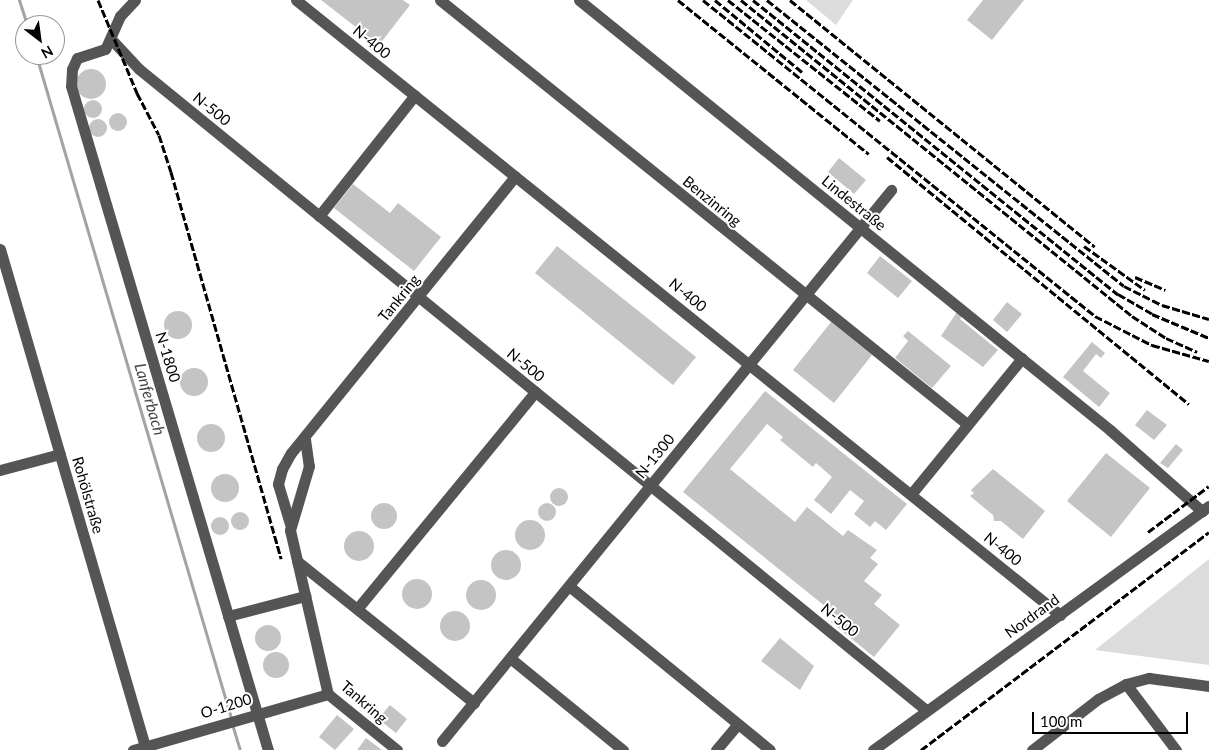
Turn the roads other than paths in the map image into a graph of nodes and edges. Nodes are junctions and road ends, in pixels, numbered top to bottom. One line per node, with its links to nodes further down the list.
1 (135, 0): 5 (lane)
2 (296, 0): 6 (lane, N-400)
3 (440, 0): 12 (lane, Benzinring)
4 (579, 0): 10 (lane, Lindestraße)
5 (111, 39): 9 (lane, N-500); 30 (lane, N-1800)
6 (415, 95): 7 (lane, N-400); 9 (lane)
7 (515, 176): 13 (lane, Tankring); 15 (lane, N-400)
8 (891, 190): 10 (lane, N-1300)
9 (319, 216): 13 (lane, N-500)
10 (861, 227): 12 (lane, N-1300); 14 (lane, Lindestraße)
11 (0, 249): 19 (lane, Rohölstraße)
12 (805, 295): 15 (lane, N-1300); 17 (lane, Benzinring)
13 (419, 297): 16 (lane, N-500); 18 (lane, Tankring)
14 (1022, 358): 17 (lane); 23 (lane, Lindestraße)
15 (748, 363): 21 (lane, N-1300); 22 (lane, N-400)
16 (535, 392): 21 (lane, N-500); 28 (lane)
17 (967, 424): 22 (lane)
18 (304, 439): 24 (lane, Tankring); 24 (lane, Tankring)
19 (60, 454): 20 (lane); 40 (lane, Rohölstraße)
20 (0, 470)
21 (651, 486): 26 (lane, N-1300); 36 (lane, N-500)
22 (912, 494): 29 (lane, N-400)
23 (1206, 509): 29 (lane, Nordrand)
24 (290, 524): 25 (lane, Tankring)
25 (297, 561): 27 (lane, Tankring); 28 (lane)
26 (569, 586): 31 (lane, N-1300); 38 (lane)
27 (305, 596): 30 (lane); 34 (lane, Tankring)
28 (357, 609): 35 (lane)
29 (1060, 615): 36 (lane, Nordrand)
30 (228, 616): 37 (lane, N-1800)
31 (510, 658): 35 (lane, N-1300); 44 (lane)
32 (1126, 684): 33 (lane); 48 (lane); 49 (lane)
33 (1209, 686)
34 (328, 694): 37 (lane, O-1200); 43 (lane, Tankring)
35 (474, 703): 39 (lane, N-1300)
36 (926, 710): 47 (lane, Nordrand)
37 (256, 712): 40 (lane, O-1200); 42 (lane, N-1800)
38 (738, 724): 45 (lane); 46 (lane)
39 (442, 741)
40 (145, 748): 41 (lane, O-1200)
41 (133, 750)
42 (268, 750)
43 (397, 750)
44 (623, 750)
45 (716, 750)
46 (770, 750)
47 (873, 750)
48 (1032, 750)
49 (1176, 750)

